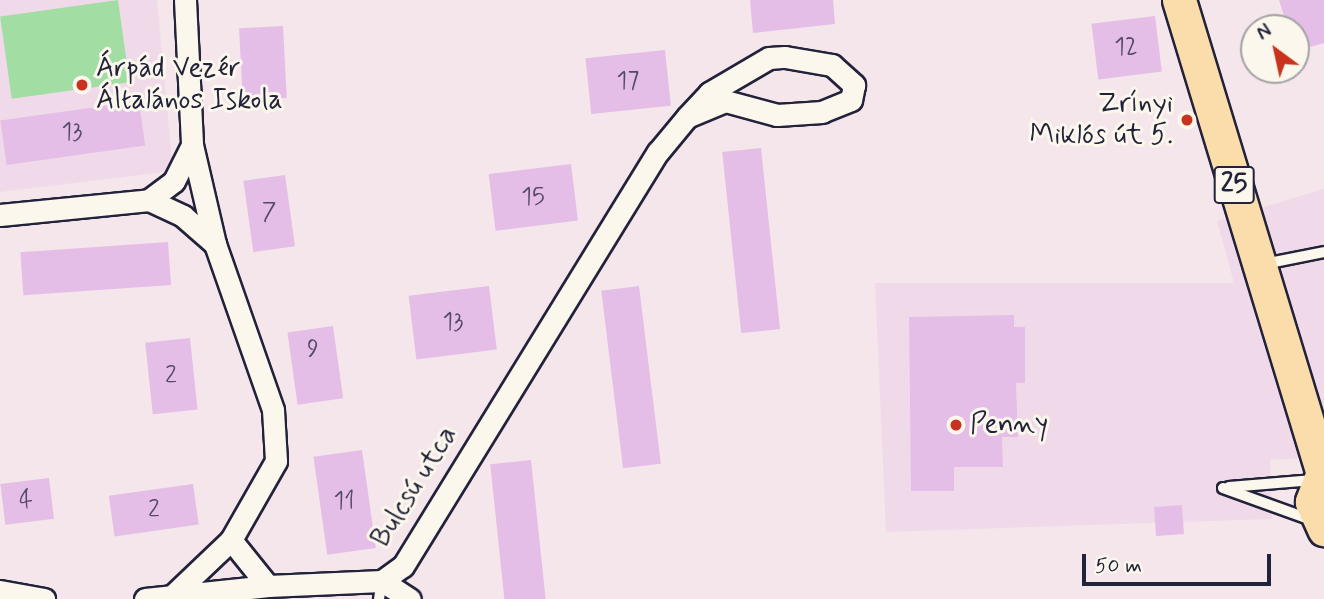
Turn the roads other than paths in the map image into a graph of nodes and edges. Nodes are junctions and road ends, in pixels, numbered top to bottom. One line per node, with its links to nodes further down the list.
1 (185, 0): 4 (street)
2 (1179, 0): 9 (main road, 25)
3 (687, 117): 3 (street, Bulcsú utca); 16 (street, Bulcsú utca)
4 (192, 145): 5 (street); 7 (street)
5 (149, 200): 6 (street); 7 (street)
6 (0, 215)
7 (215, 244): 14 (street)
8 (1324, 252): 9 (lane)
9 (1257, 265): 10 (main road, 25)
10 (1289, 370): 11 (main road, 25); 12 (main road, 25)
11 (1324, 424)
12 (1321, 474): 13 (main road, 25); 13 (lane)
13 (1321, 526)
14 (231, 540): 15 (street); 18 (street)
15 (268, 586): 16 (street, Bulcsú utca); 18 (street, Bulcsú utca)
16 (380, 590): 21 (street)
17 (0, 591): 19 (street)
18 (173, 595): 20 (street, Bulcsú utca)
19 (44, 599)
20 (145, 599)
21 (410, 599)

